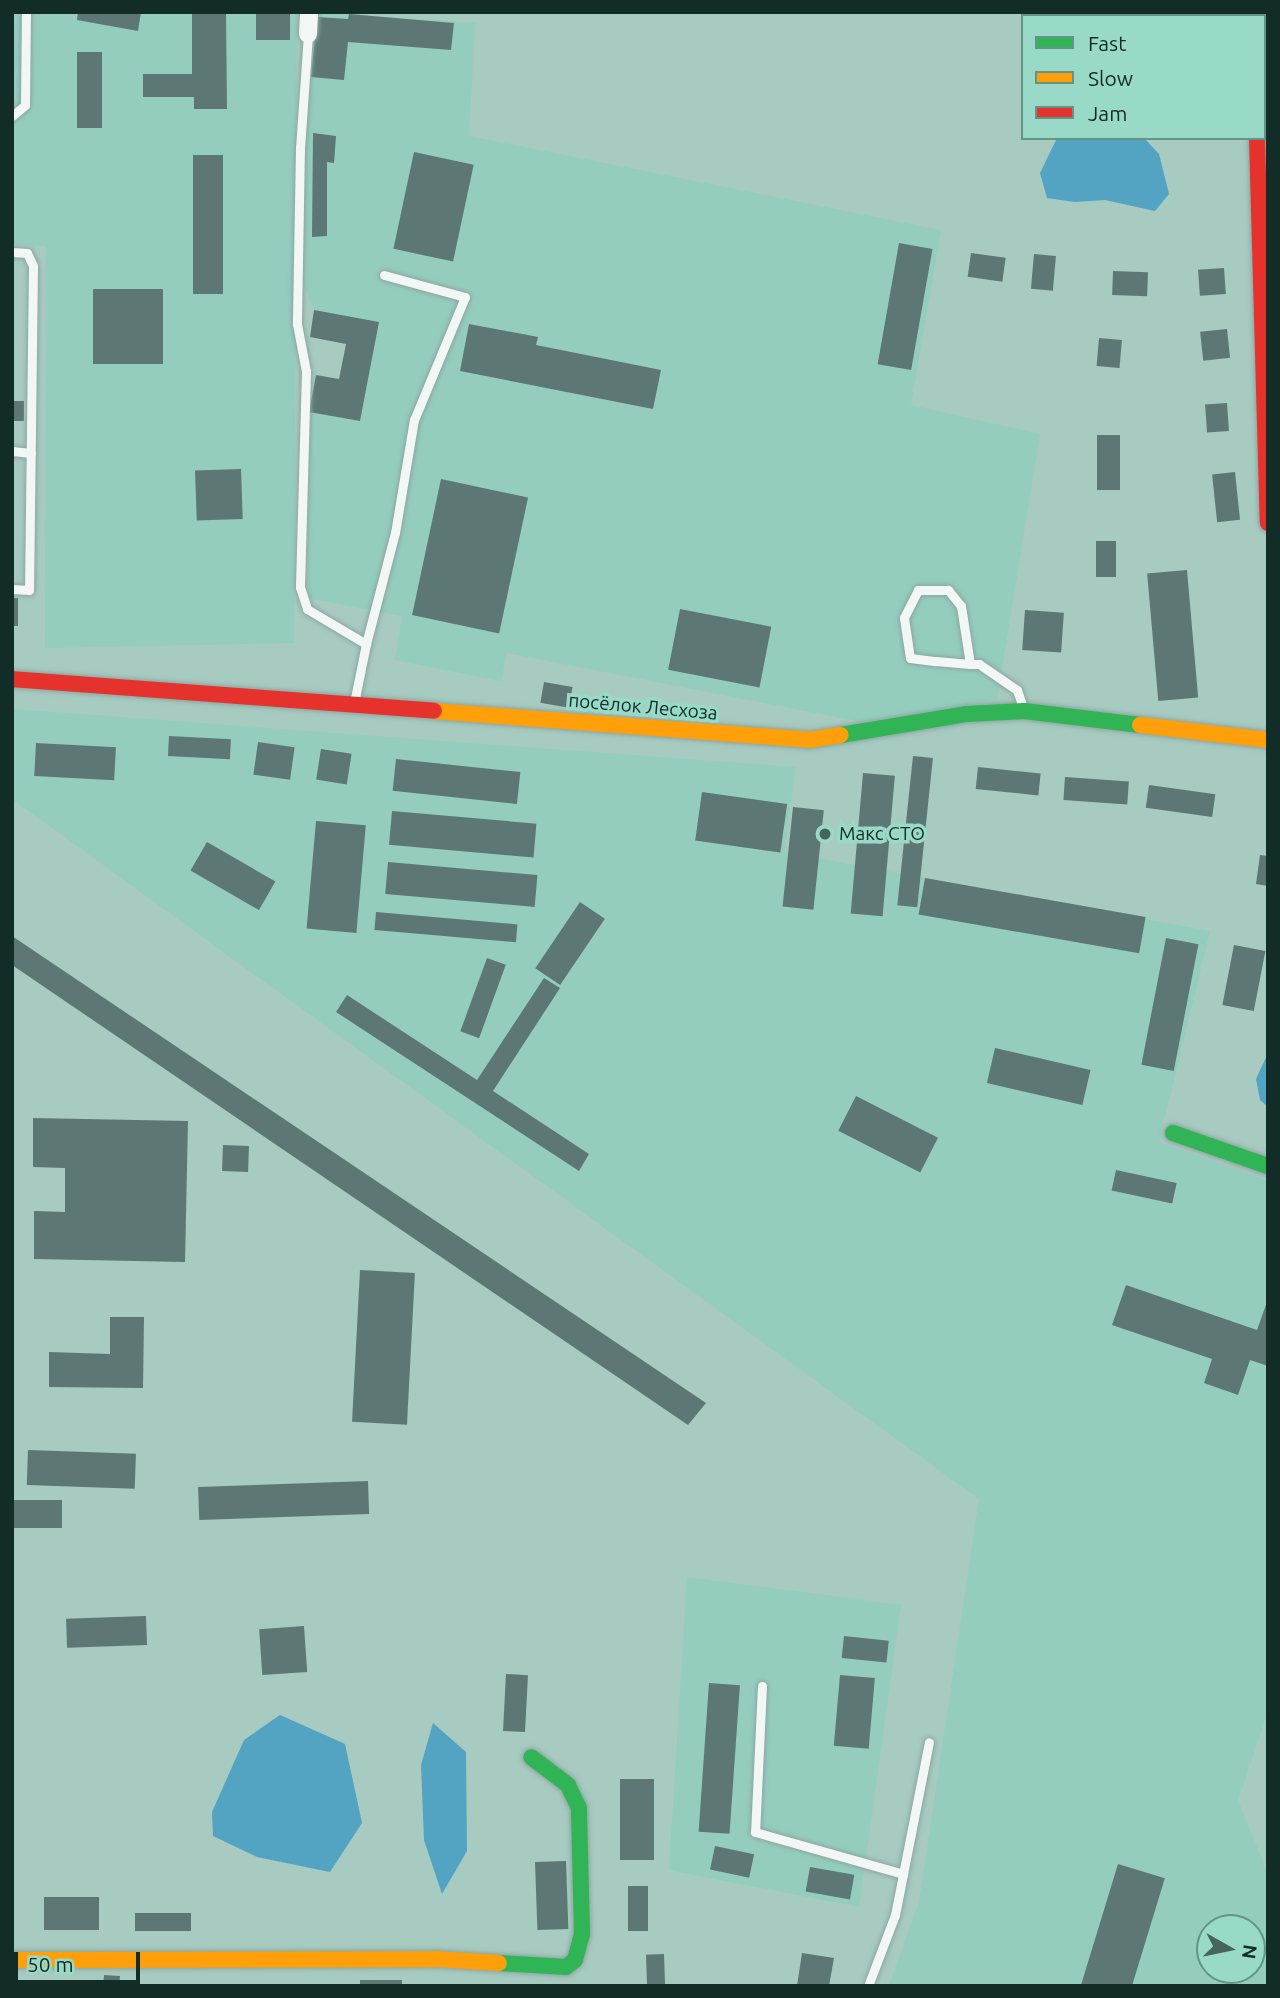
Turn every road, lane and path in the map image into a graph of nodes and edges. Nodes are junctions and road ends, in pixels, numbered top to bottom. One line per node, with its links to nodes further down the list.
1 (26, 12): 4 (lane)
2 (309, 12): 3 (street)
3 (308, 34): 12 (lane)
4 (12, 116)
5 (1257, 140): 10 (street)
6 (12, 252): 9 (lane)
7 (384, 275): 12 (lane)
8 (12, 452): 9 (lane)
9 (31, 453): 11 (lane)
10 (1268, 523)
11 (12, 589)
12 (366, 644): 15 (lane)
13 (970, 664): 13 (lane); 16 (lane)
14 (12, 679): 15 (street, посёлок Лесхоза)
15 (354, 705): 16 (street, посёлок Лесхоза)
16 (1024, 711): 17 (street, посёлок Лесхоза)
17 (1267, 737)
18 (1173, 1133): 19 (street)
19 (1268, 1166)
20 (762, 1686): 23 (lane)
21 (929, 1742): 23 (lane)
22 (531, 1757): 24 (street)
23 (903, 1874): 25 (lane)
24 (12, 1960)
25 (868, 1986)

